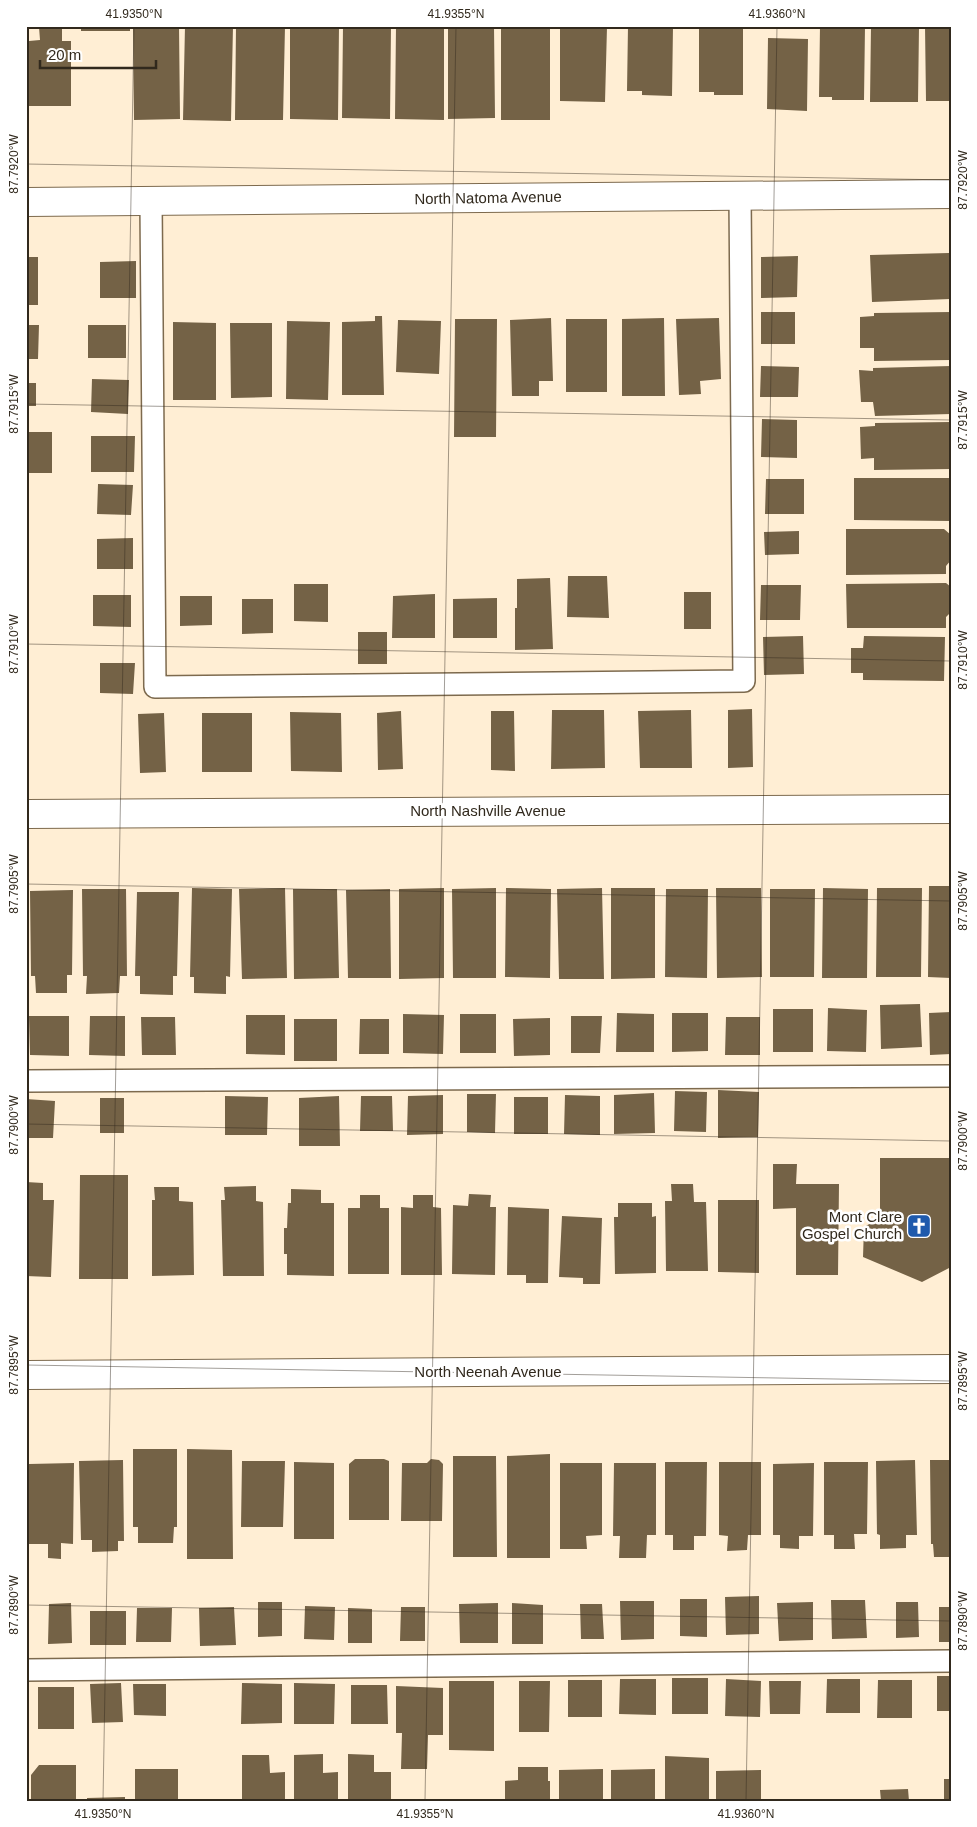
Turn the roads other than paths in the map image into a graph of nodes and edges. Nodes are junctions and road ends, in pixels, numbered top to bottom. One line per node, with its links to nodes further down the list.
1 (951, 194): 2 (street, North Natoma Avenue)
2 (740, 196): 3 (street, North Natoma Avenue); 3 (lane)
3 (151, 201): 4 (street, North Natoma Avenue)
4 (26, 202)
5 (951, 809): 6 (street, North Nashville Avenue)
6 (26, 814)
7 (951, 1076): 8 (lane)
8 (26, 1081)
9 (951, 1369): 10 (street, North Neenah Avenue)
10 (26, 1376)
11 (951, 1661): 12 (lane)
12 (26, 1670)

